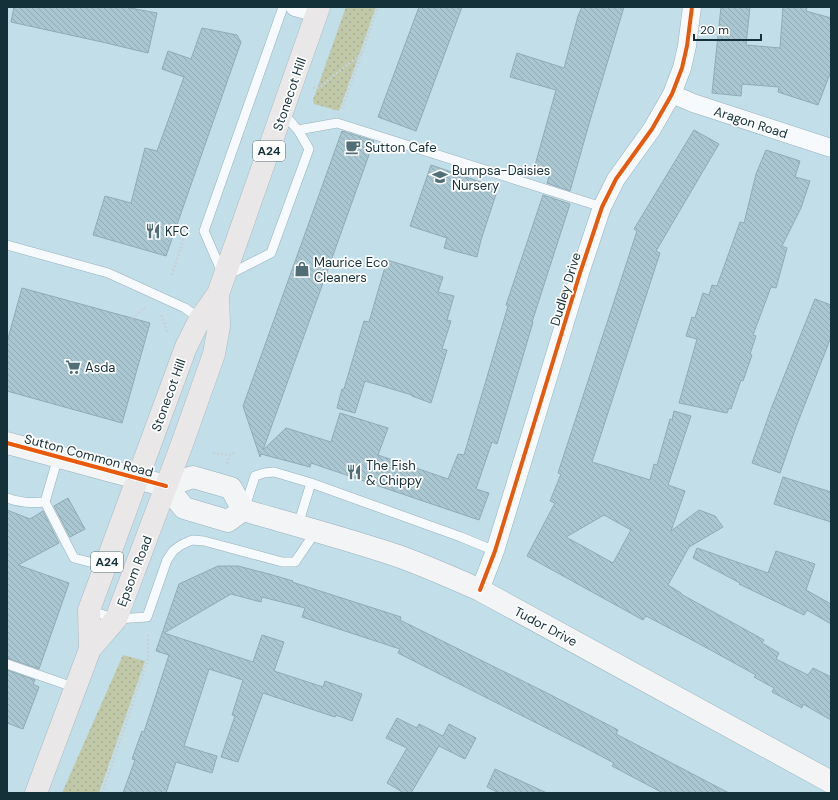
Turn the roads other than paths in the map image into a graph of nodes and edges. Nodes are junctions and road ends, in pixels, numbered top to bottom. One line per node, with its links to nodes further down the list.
1 (283, 7): 11 (lane)
2 (296, 7): 4 (street)
3 (692, 7): 5 (street, Dudley Drive)
4 (318, 10): 6 (highway, Stonecot Hill / A24)
5 (672, 94): 8 (street, Aragon Road); 9 (street, Dudley Drive)
6 (282, 112): 7 (lane); 11 (highway, Stonecot Hill / A24)
7 (298, 130): 9 (lane); 11 (lane)
8 (831, 148)
9 (602, 207): 22 (street, Dudley Drive)
10 (7, 245): 12 (lane)
11 (221, 286): 12 (highway, Stonecot Hill / A24)
12 (210, 323): 15 (highway, Stonecot Hill / A24); 17 (highway, Stonecot Hill / A24)
13 (7, 443): 14 (main road, Sutton Common Road)
14 (58, 457): 15 (main road, Sutton Common Road); 19 (lane)
15 (138, 478): 17 (main road, Sutton Common Road); 23 (highway, Epsom Road / A24)
16 (311, 483): 20 (lane); 21 (lane); 22 (lane)
17 (166, 486): 20 (main road); 20 (main road); 26 (highway, Epsom Road / A24)
18 (7, 498): 19 (lane)
19 (45, 502): 23 (lane)
20 (244, 510): 21 (main road, Tudor Drive)
21 (307, 528): 24 (main road, Tudor Drive); 26 (lane)
22 (495, 551): 24 (street, Dudley Drive)
23 (105, 566): 25 (highway, Epsom Road / A24)
24 (480, 590): 30 (main road, Tudor Drive)
25 (89, 610): 26 (lane); 27 (highway, Epsom Road / A24)
26 (116, 619): 27 (highway, Epsom Road / A24)
27 (90, 649): 29 (highway, Epsom Road / A24)
28 (7, 664): 29 (lane)
29 (76, 688): 31 (highway, Epsom Road / A24)
30 (831, 782)
31 (36, 793)

